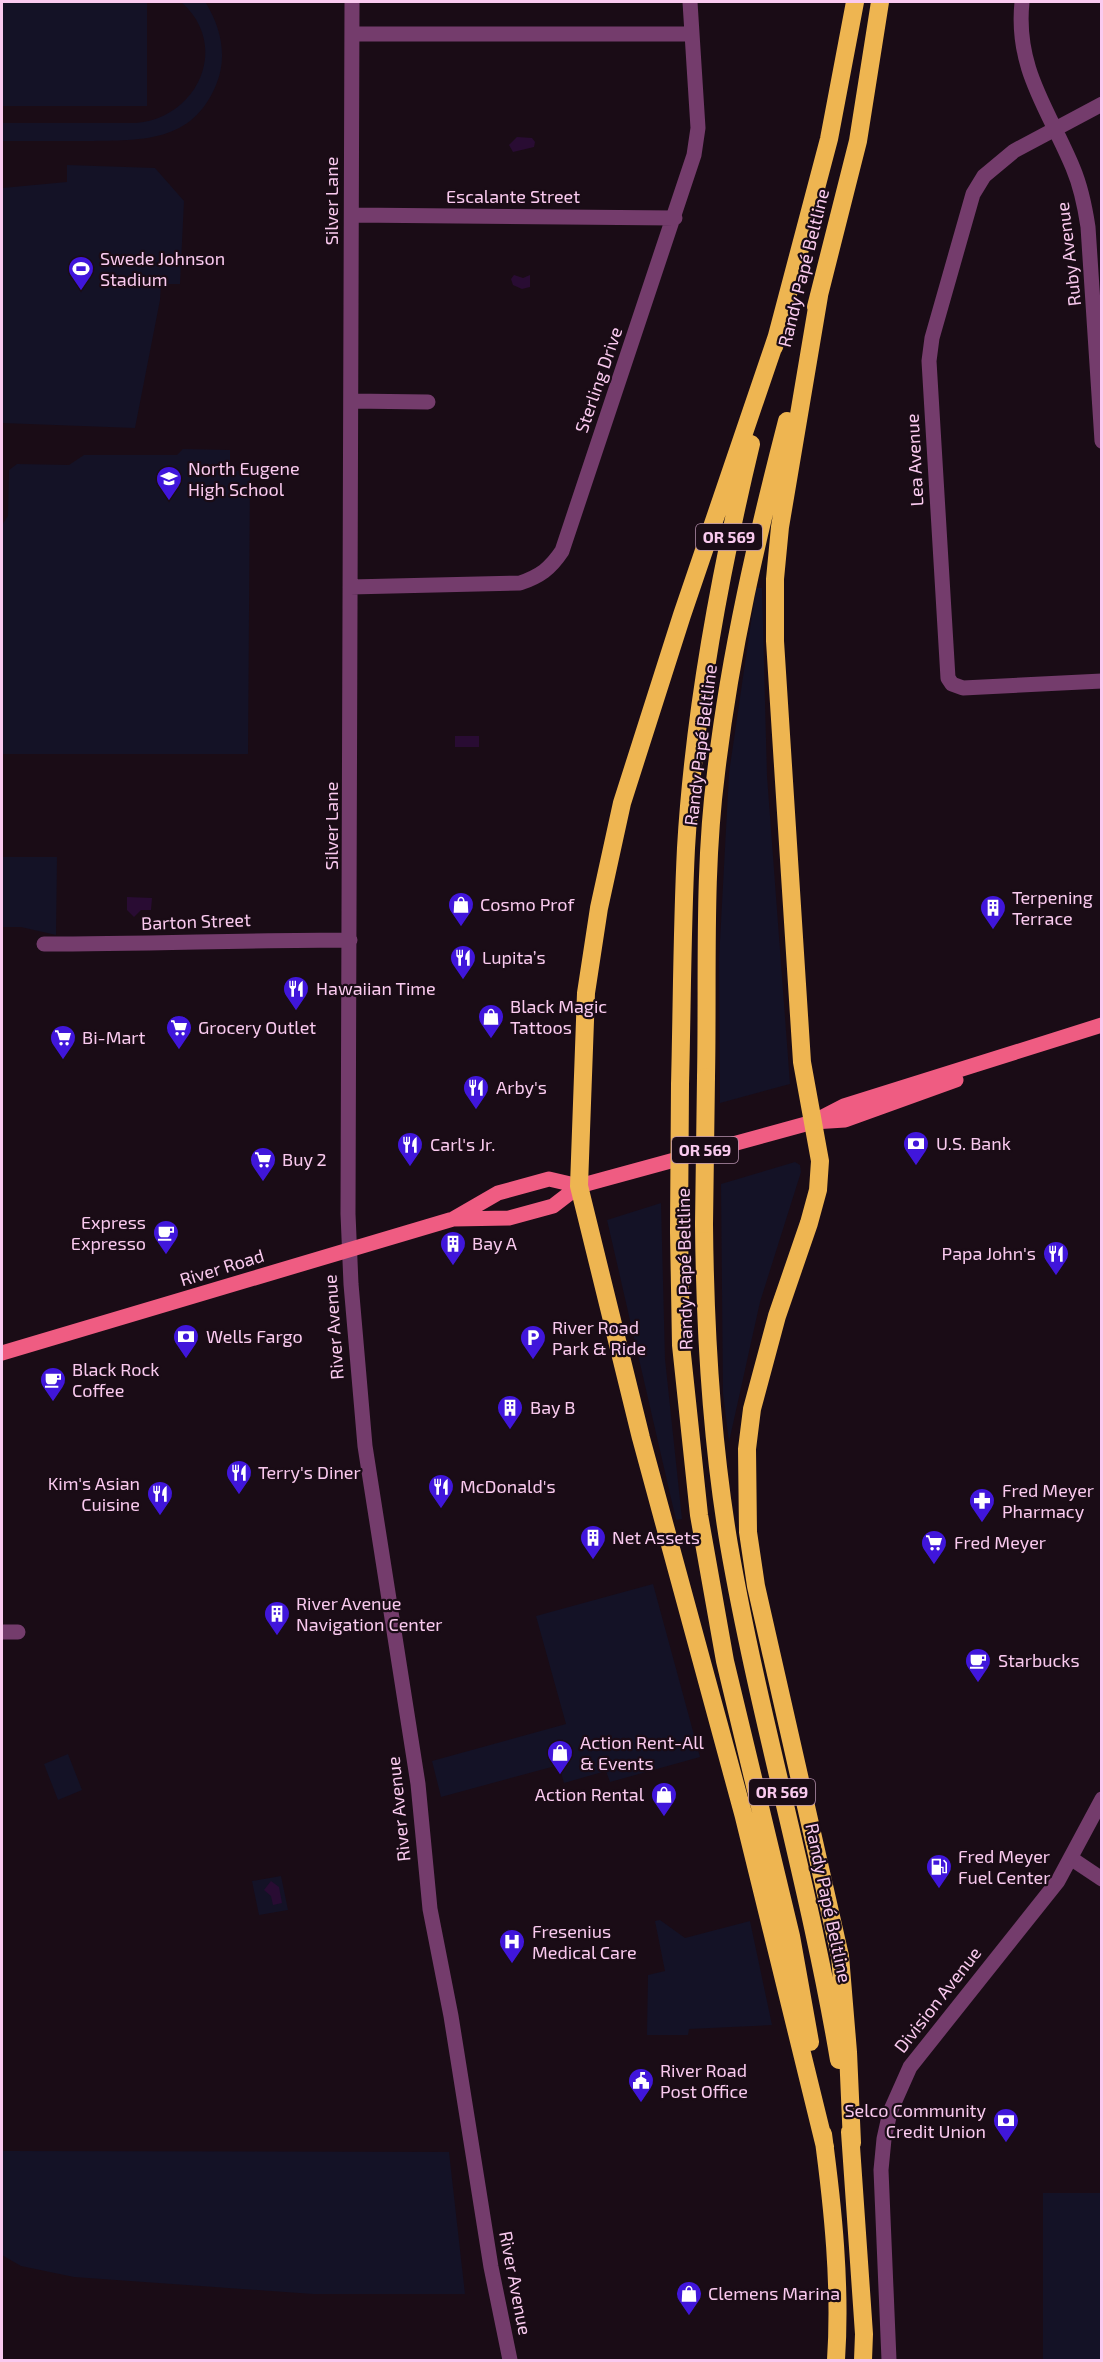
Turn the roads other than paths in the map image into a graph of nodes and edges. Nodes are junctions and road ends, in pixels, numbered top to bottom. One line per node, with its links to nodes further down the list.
1 (352, 2): 6 (street, Silver Lane)
2 (690, 2): 7 (street, Sterling Drive)
3 (855, 2): 13 (highway, Randy Papé Beltline / OR 569)
4 (880, 2): 12 (highway, Randy Papé Beltline / OR 569)
5 (1022, 2): 9 (street, Ruby Avenue)
6 (352, 34): 7 (street); 10 (street, Silver Lane)
7 (692, 34): 11 (street, Sterling Drive)
8 (1101, 104): 9 (street, Lea Avenue)
9 (1054, 129): 16 (street, Ruby Avenue); 18 (street, Lea Avenue)
10 (352, 215): 11 (street, Escalante Street); 14 (street, Silver Lane)
11 (675, 218): 17 (street, Sterling Drive)
12 (819, 296): 22 (highway); 32 (highway, Randy Papé Beltline / OR 569, bridge)
13 (777, 336): 23 (highway); 33 (highway, Randy Papé Beltline / OR 569, bridge)
14 (351, 401): 15 (street); 17 (street, Silver Lane)
15 (428, 402)
16 (1101, 441)
17 (350, 587): 19 (street, Silver Lane)
18 (1101, 681)
19 (350, 940): 20 (street, Barton Street); 25 (street, Silver Lane)
20 (44, 944)
21 (1101, 1025): 22 (main road, River Road)
22 (813, 1122): 23 (main road, River Road); 32 (highway)
23 (579, 1186): 24 (main road, River Road); 24 (main road, River Road); 33 (highway)
24 (453, 1219): 25 (main road, River Road)
25 (349, 1250): 26 (main road, River Road); 34 (street, River Avenue)
26 (2, 1353)
27 (2, 1632): 28 (street)
28 (18, 1632)
29 (1101, 1799): 30 (street, Division Avenue)
30 (1072, 1859): 31 (street); 37 (street, Division Avenue)
31 (1101, 1878)
32 (852, 2143): 36 (highway, Randy Papé Beltline / OR 569)
33 (825, 2147): 35 (highway, Randy Papé Beltline / OR 569)
34 (510, 2361)
35 (836, 2361)
36 (863, 2361)
37 (889, 2361)

